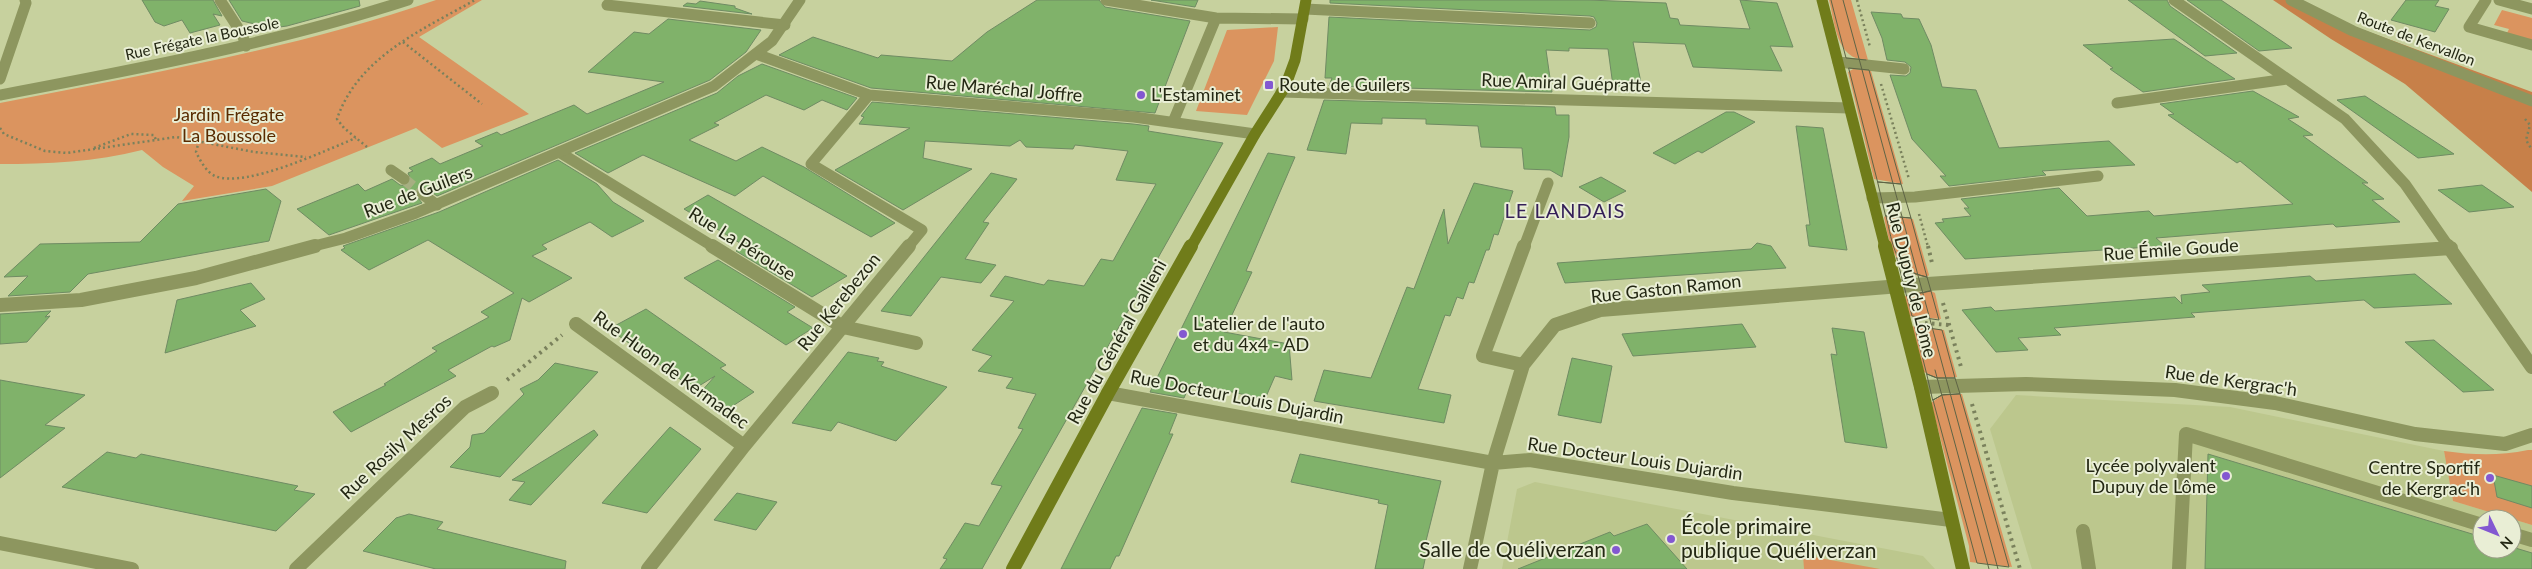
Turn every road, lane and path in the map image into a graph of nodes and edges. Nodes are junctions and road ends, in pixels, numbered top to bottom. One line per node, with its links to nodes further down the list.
1 (25, 0): 24 (street)
2 (220, 0): 20 (street)
3 (408, 0): 20 (street, Rue Frégate la Boussole)
4 (475, 0): 18 (path)
5 (800, 0): 17 (street, Rue de Guilers)
6 (1106, 0): 15 (street)
7 (1822, 0): 22 (main road, Rue Dupuy de Lôme)
8 (2174, 0): 25 (street)
9 (2291, 0): 27 (street, Route de Kervallon)
10 (2486, 0): 19 (street)
11 (2499, 0): 13 (street)
12 (607, 5): 17 (street)
13 (2532, 9)
14 (1305, 10): 15 (street); 16 (street); 26 (main road, Rue du Général Gallieni)
15 (1216, 18): 34 (street)
16 (1590, 23)
17 (785, 25): 21 (street, Rue de Guilers)
18 (403, 42): 32 (path); 37 (path)
19 (2532, 45)
20 (246, 46): 28 (street, Rue Frégate la Boussole)
21 (756, 54): 29 (street, Rue Maréchal Joffre); 43 (street, Rue de Guilers)
22 (1838, 62): 23 (street); 33 (main road, Rue Dupuy de Lôme)
23 (1904, 69)
24 (0, 79)
25 (2286, 79): 31 (street); 52 (street)
26 (1281, 92): 33 (street, Rue Amiral Guépratte); 36 (main road, Rue du Général Gallieni)
27 (2515, 94): 30 (street, Route de Kervallon); 42 (path)
28 (0, 95)
29 (869, 95): 34 (street, Rue Maréchal Joffre); 56 (street, Rue Kerebezon)
30 (2532, 101)
31 (2117, 103)
32 (482, 104)
33 (1849, 108): 50 (main road, Rue Dupuy de Lôme)
34 (1173, 122): 36 (street, Rue Maréchal Joffre)
35 (0, 128): 41 (path)
36 (1255, 134): 62 (main road, Rue du Général Gallieni)
37 (356, 138): 40 (path); 44 (path)
38 (156, 140): 39 (path); 41 (path); 41 (path)
39 (198, 141): 44 (path); 44 (path)
40 (367, 148)
41 (91, 149)
42 (2532, 150)
43 (559, 152): 51 (street, Rue de Guilers); 56 (street, Rue La Pérouse)
44 (306, 157)
45 (391, 170): 47 (street)
46 (2098, 176): 50 (street)
47 (404, 179)
48 (1548, 183): 58 (street)
49 (422, 194): 51 (street)
50 (1872, 198): 53 (main road, Rue Dupuy de Lôme)
51 (437, 205): 54 (street, Rue de Guilers)
52 (2451, 248): 53 (street, Rue Émile Goude); 59 (street)
53 (1895, 287): 58 (street, Rue Gaston Ramon); 60 (main road, Rue Dupuy de Lôme)
54 (0, 305)
55 (576, 324): 61 (path); 64 (street, Rue Huon de Kermadec)
56 (843, 327): 57 (street, Rue La Pérouse); 64 (street, Rue Kerebezon)
57 (916, 343)
58 (1523, 365): 65 (street, Rue Gaston Ramon)
59 (2532, 367)
60 (1921, 387): 63 (street, Rue de Kergrac'h); 66 (main road, Rue Dupuy de Lôme)
61 (492, 393): 71 (street, Rue Rosily Mesros)
62 (1108, 393): 65 (street, Rue Docteur Louis Dujardin); 73 (main road, Rue du Général Gallieni)
63 (2532, 435)
64 (744, 446): 72 (street, Rue Kerebezon)
65 (1493, 464): 66 (street, Rue Docteur Louis Dujardin); 74 (street, Rue Gaston Ramon)
66 (1951, 520): 75 (main road, Rue Dupuy de Lôme)
67 (2472, 522): 77 (street)
68 (2083, 531): 76 (street)
69 (0, 543): 70 (street)
70 (132, 569)
71 (296, 569)
72 (648, 569)
73 (1013, 569)
74 (1470, 569)
75 (1963, 569)
76 (2089, 569)
77 (2179, 569)

